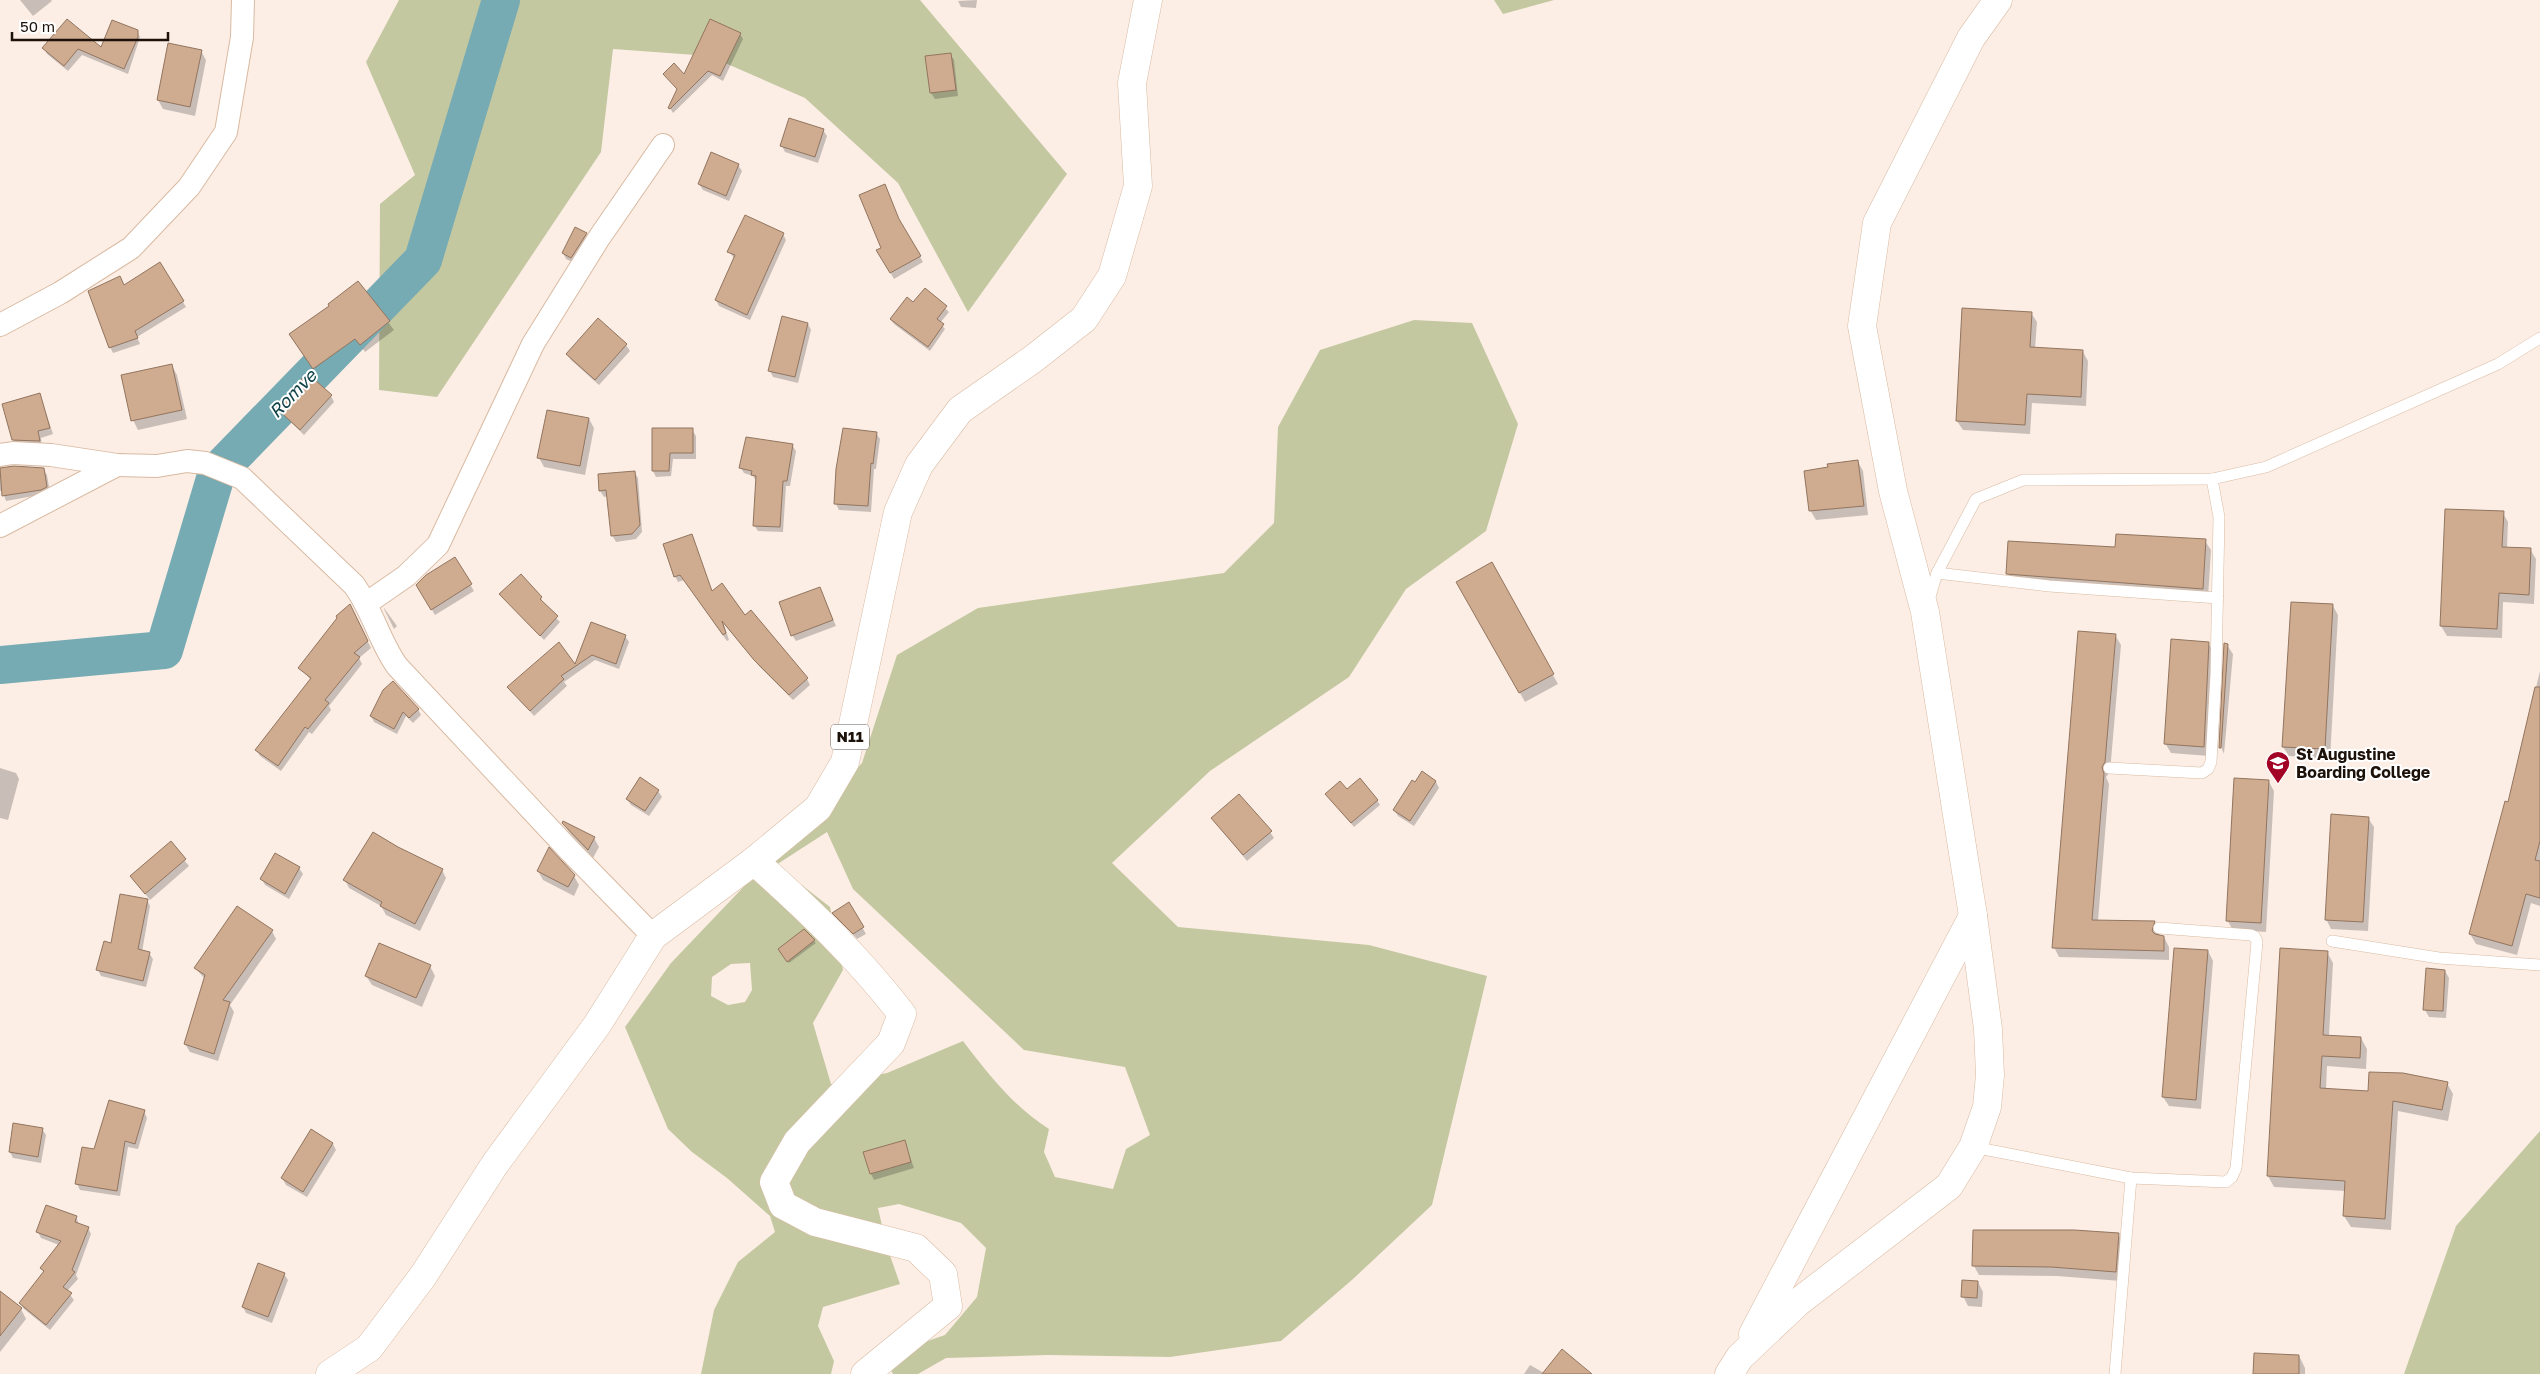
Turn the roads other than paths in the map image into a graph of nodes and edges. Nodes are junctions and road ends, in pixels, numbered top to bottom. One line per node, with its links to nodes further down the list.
1 (243, 0): 5 (street)
2 (1148, 0): 16 (main road, N11)
3 (1998, 0): 14 (main road)
4 (663, 145): 13 (street)
5 (0, 325)
6 (2540, 338): 9 (lane)
7 (0, 455): 8 (street)
8 (117, 465): 10 (street); 13 (street)
9 (2212, 479): 11 (lane); 12 (lane)
10 (0, 526)
11 (1937, 573): 12 (lane); 14 (lane)
12 (2218, 598): 15 (lane)
13 (367, 603): 19 (street)
14 (1926, 612): 17 (main road)
15 (2109, 768)
16 (754, 861): 19 (main road, N11); 26 (main road)
17 (1973, 916): 22 (main road); 24 (main road)
18 (2159, 928): 23 (lane)
19 (653, 936): 25 (main road, N11)
20 (2332, 941): 21 (lane)
21 (2540, 965)
22 (1973, 1147): 23 (lane); 24 (main road)
23 (2131, 1178): 27 (lane)
24 (1734, 1366)
25 (330, 1374)
26 (865, 1374)
27 (2115, 1374)

